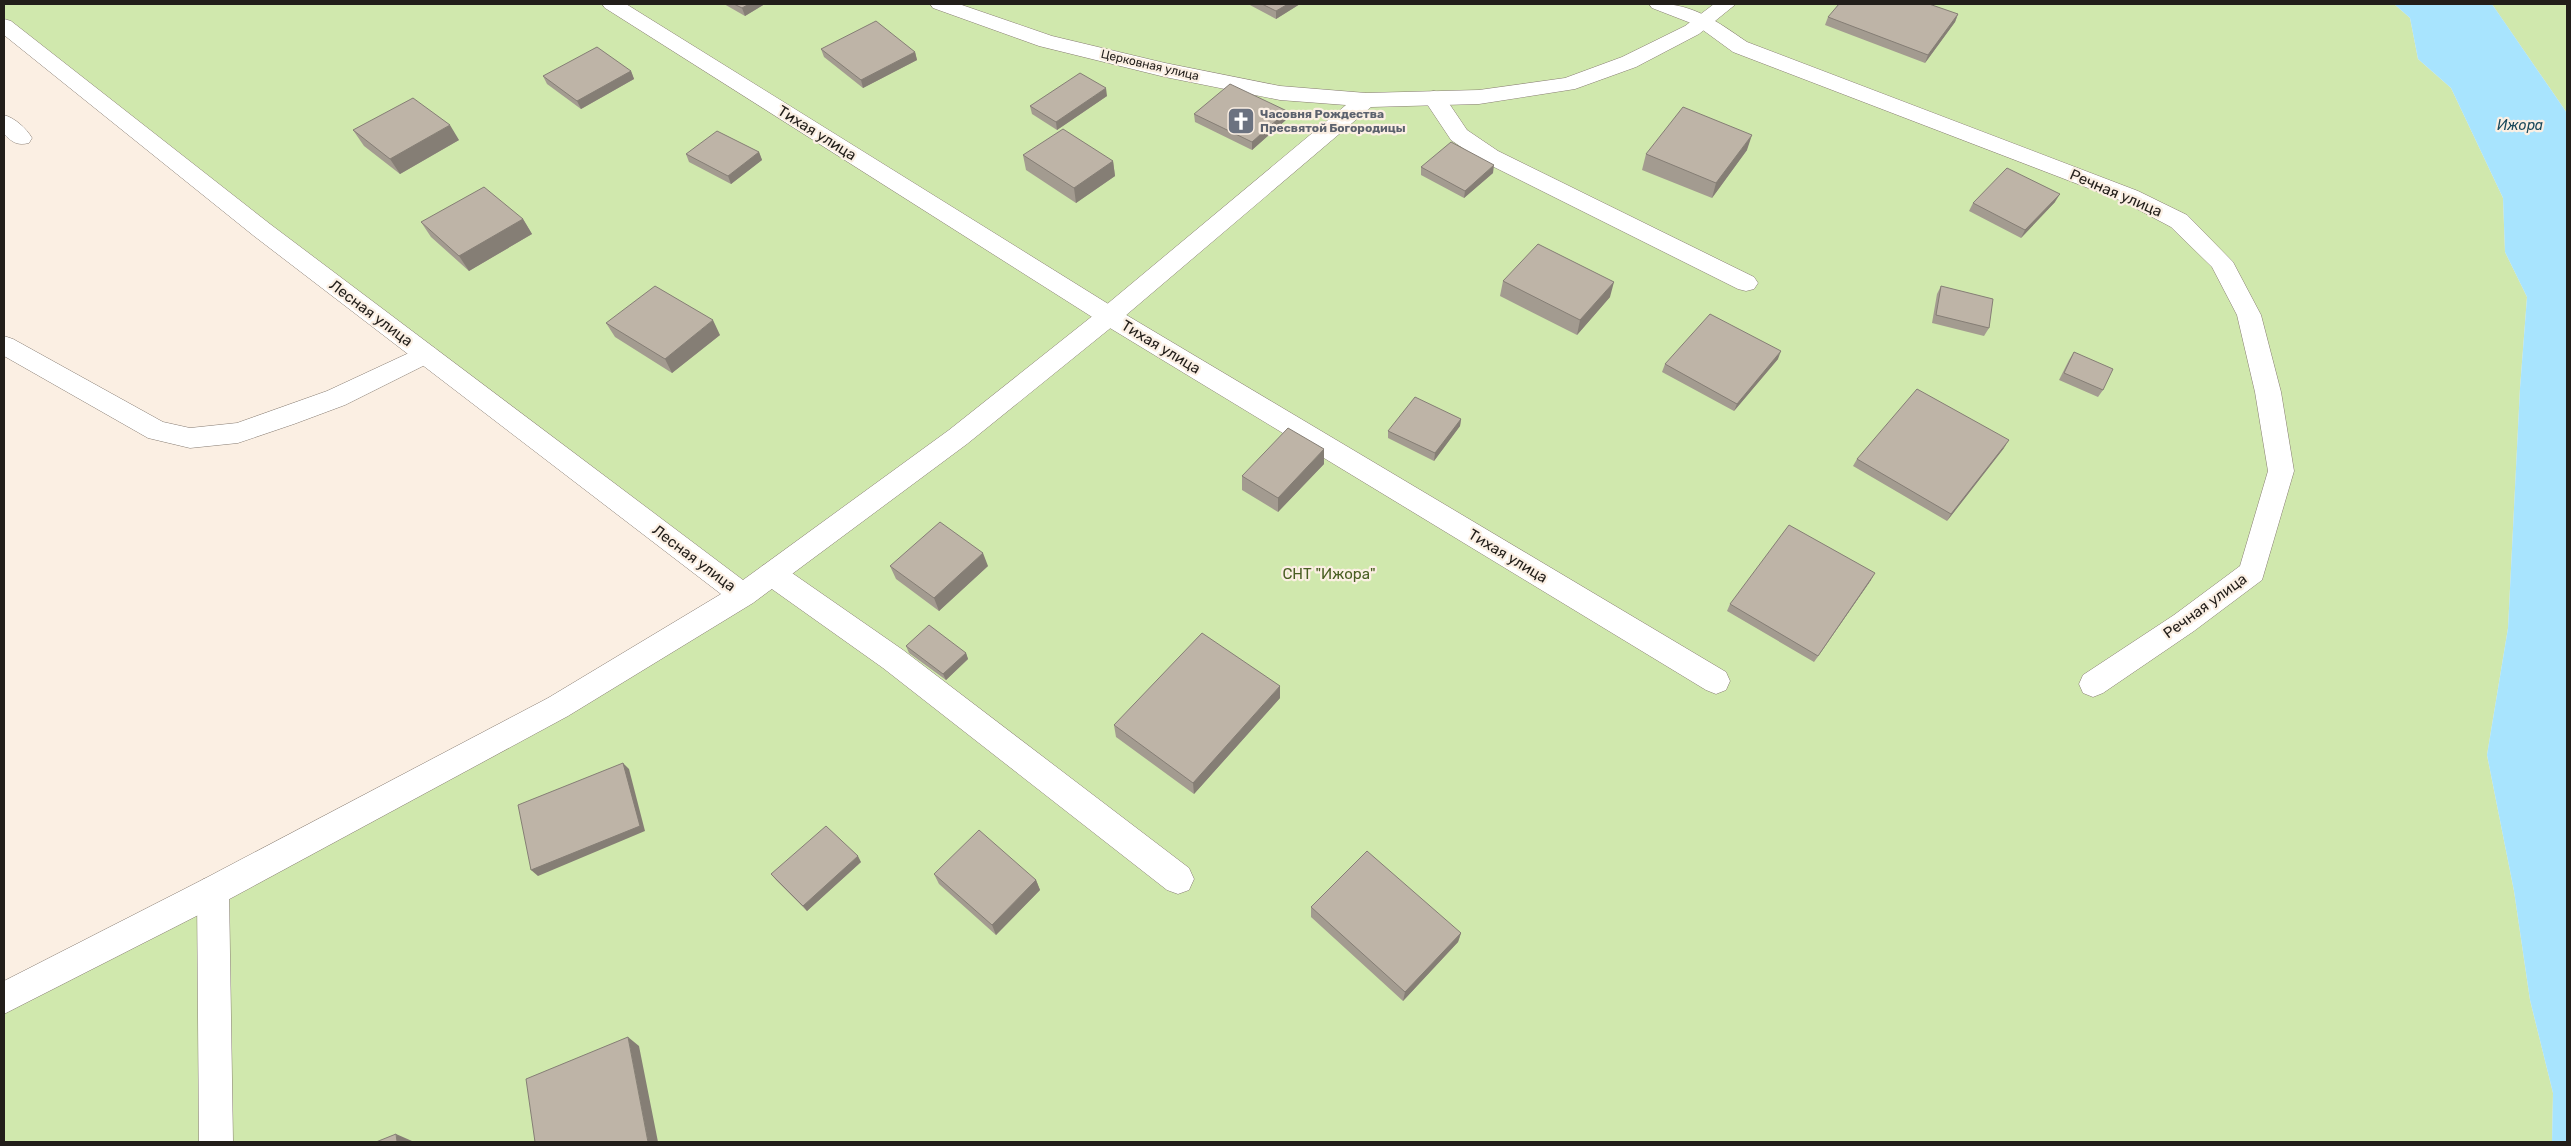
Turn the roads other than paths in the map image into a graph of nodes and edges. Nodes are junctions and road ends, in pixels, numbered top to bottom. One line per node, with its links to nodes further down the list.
1 (612, 4): 12 (street, Тихая улица)
2 (940, 4): 8 (street, Церковная улица)
3 (1659, 4): 5 (street, Речная улица)
4 (1726, 4): 5 (street, Церковная улица)
5 (1703, 22): 7 (street, Церковная улица); 18 (street, Речная улица)
6 (4, 25): 14 (street, Лесная улица)
7 (1434, 98): 8 (street, Церковная улица); 11 (street)
8 (1366, 100): 12 (street)
9 (4, 122): 10 (street)
10 (21, 138)
11 (1746, 284)
12 (1108, 316): 15 (street); 17 (street, Тихая улица)
13 (4, 345): 14 (street)
14 (426, 354): 16 (street, Лесная улица)
15 (772, 574): 16 (street); 19 (street)
16 (743, 595): 20 (street)
17 (1716, 681)
18 (2093, 684)
19 (1178, 879)
20 (213, 891): 21 (street); 22 (street)
21 (4, 998)
22 (216, 1142)

